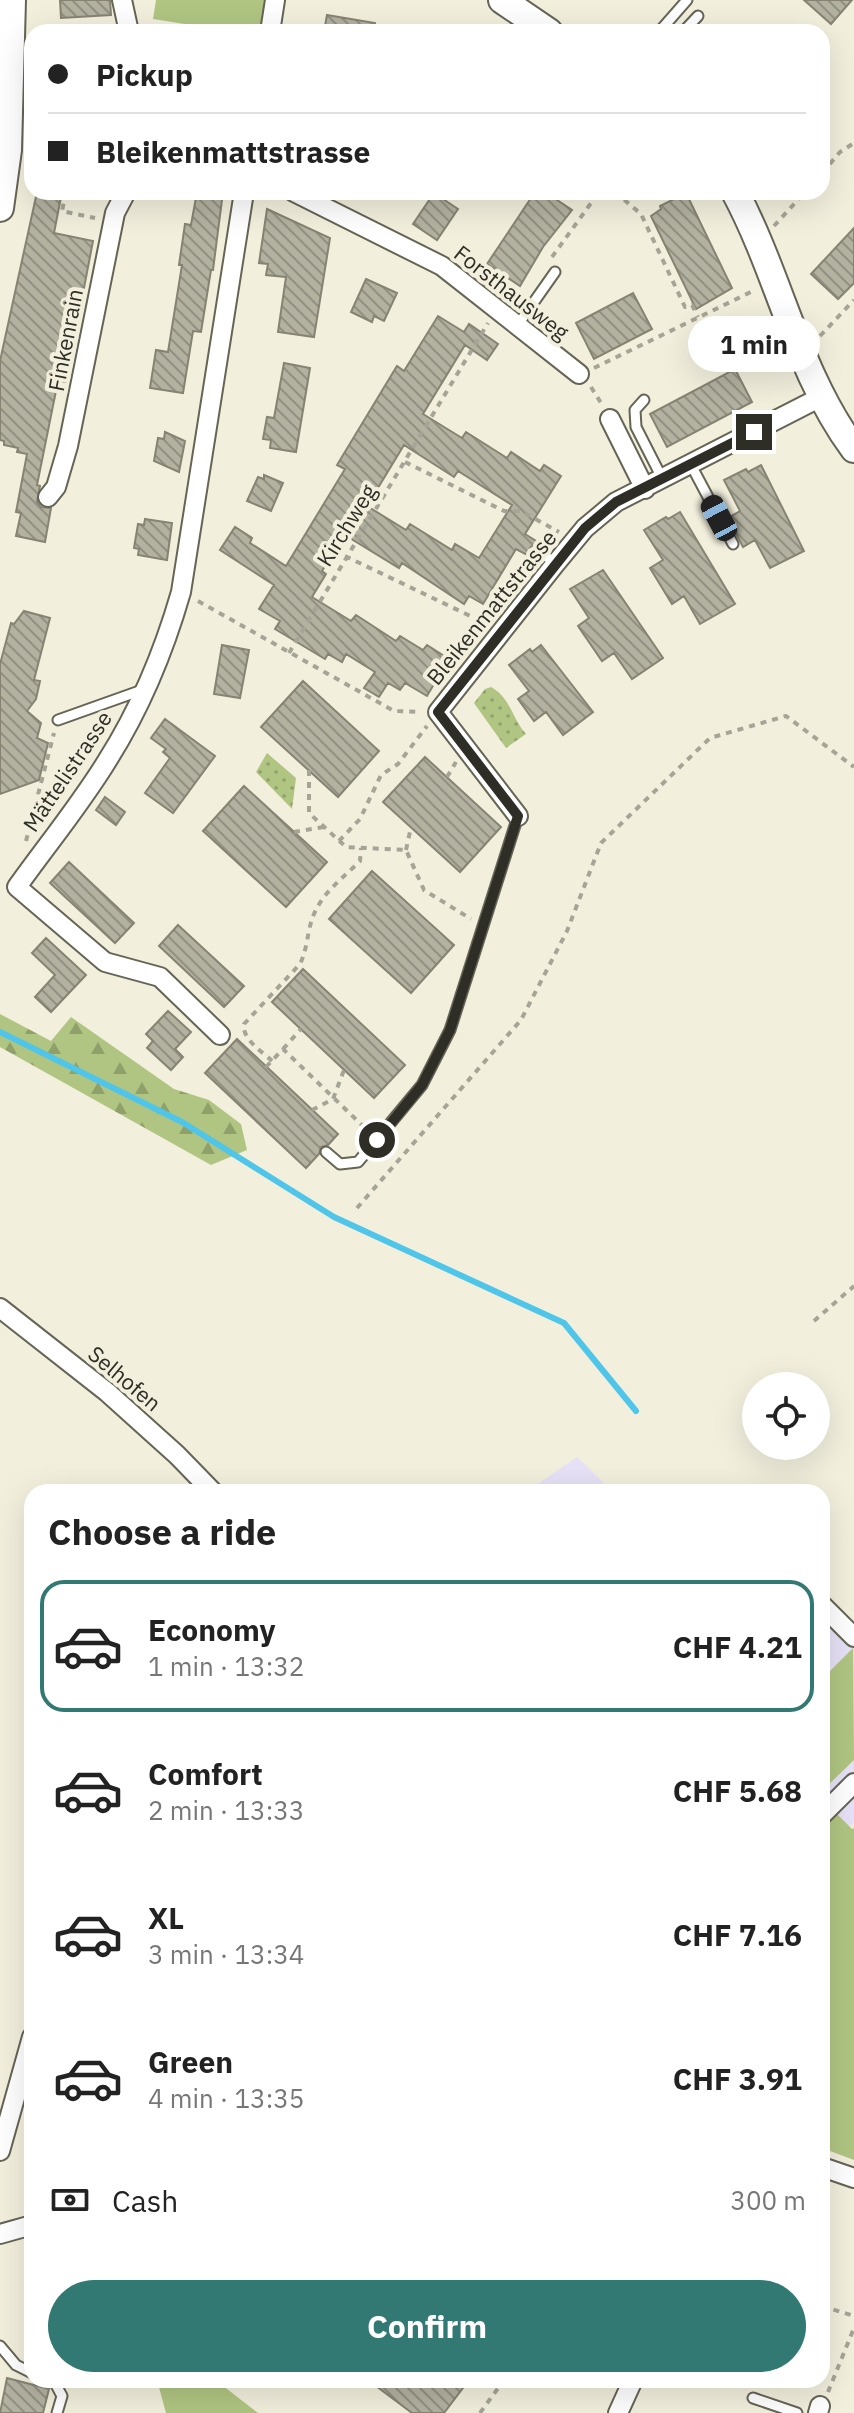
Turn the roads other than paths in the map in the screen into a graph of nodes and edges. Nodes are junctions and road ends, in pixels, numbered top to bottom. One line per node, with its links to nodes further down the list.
1 (12, 0): 16 (street)
2 (122, 0): 7 (street)
3 (275, 0): 8 (street)
4 (502, 0): 9 (street)
5 (687, 0): 10 (lane)
6 (698, 16): 11 (lane)
7 (127, 24)
8 (271, 24)
9 (537, 24)
10 (666, 24)
11 (690, 24)
12 (122, 200): 27 (street, Finkenrain)
13 (243, 200): 31 (street, Mättelistrasse)
14 (310, 200): 18 (street, Forsthausweg)
15 (739, 200): 20 (street)
16 (0, 208)
17 (555, 272): 18 (lane)
18 (517, 326): 19 (street, Forsthausweg)
19 (579, 374)
20 (821, 397): 23 (street); 24 (street, Bleikenmattstrasse)
21 (644, 400): 25 (lane)
22 (610, 419): 26 (street)
23 (854, 449)
24 (691, 465): 25 (street, Bleikenmattstrasse); 28 (lane)
25 (663, 480): 26 (street, Bleikenmattstrasse)
26 (645, 489): 30 (street, Bleikenmattstrasse)
27 (48, 497)
28 (733, 544)
29 (537, 551): 30 (lane)
30 (556, 563): 33 (street, Bleikenmattstrasse)
31 (146, 689): 32 (lane); 34 (street, Mättelistrasse)
32 (58, 720)
33 (518, 816): 35 (lane)
34 (220, 1035)
35 (326, 1152)
36 (0, 1308): 37 (street, Selhofen)
37 (205, 1484)
38 (830, 1613): 39 (street)
39 (854, 1637)
40 (854, 1783): 41 (street)
41 (830, 1807)
42 (24, 2066): 43 (street)
43 (0, 2151)
44 (830, 2170): 45 (street)
45 (854, 2178)
46 (24, 2227): 47 (street)
47 (0, 2234)
48 (0, 2346): 49 (lane)
49 (24, 2369)
50 (58, 2388): 53 (lane)
51 (629, 2388): 54 (street)
52 (753, 2398): 55 (lane)
53 (57, 2413)
54 (618, 2413)
55 (797, 2413)

